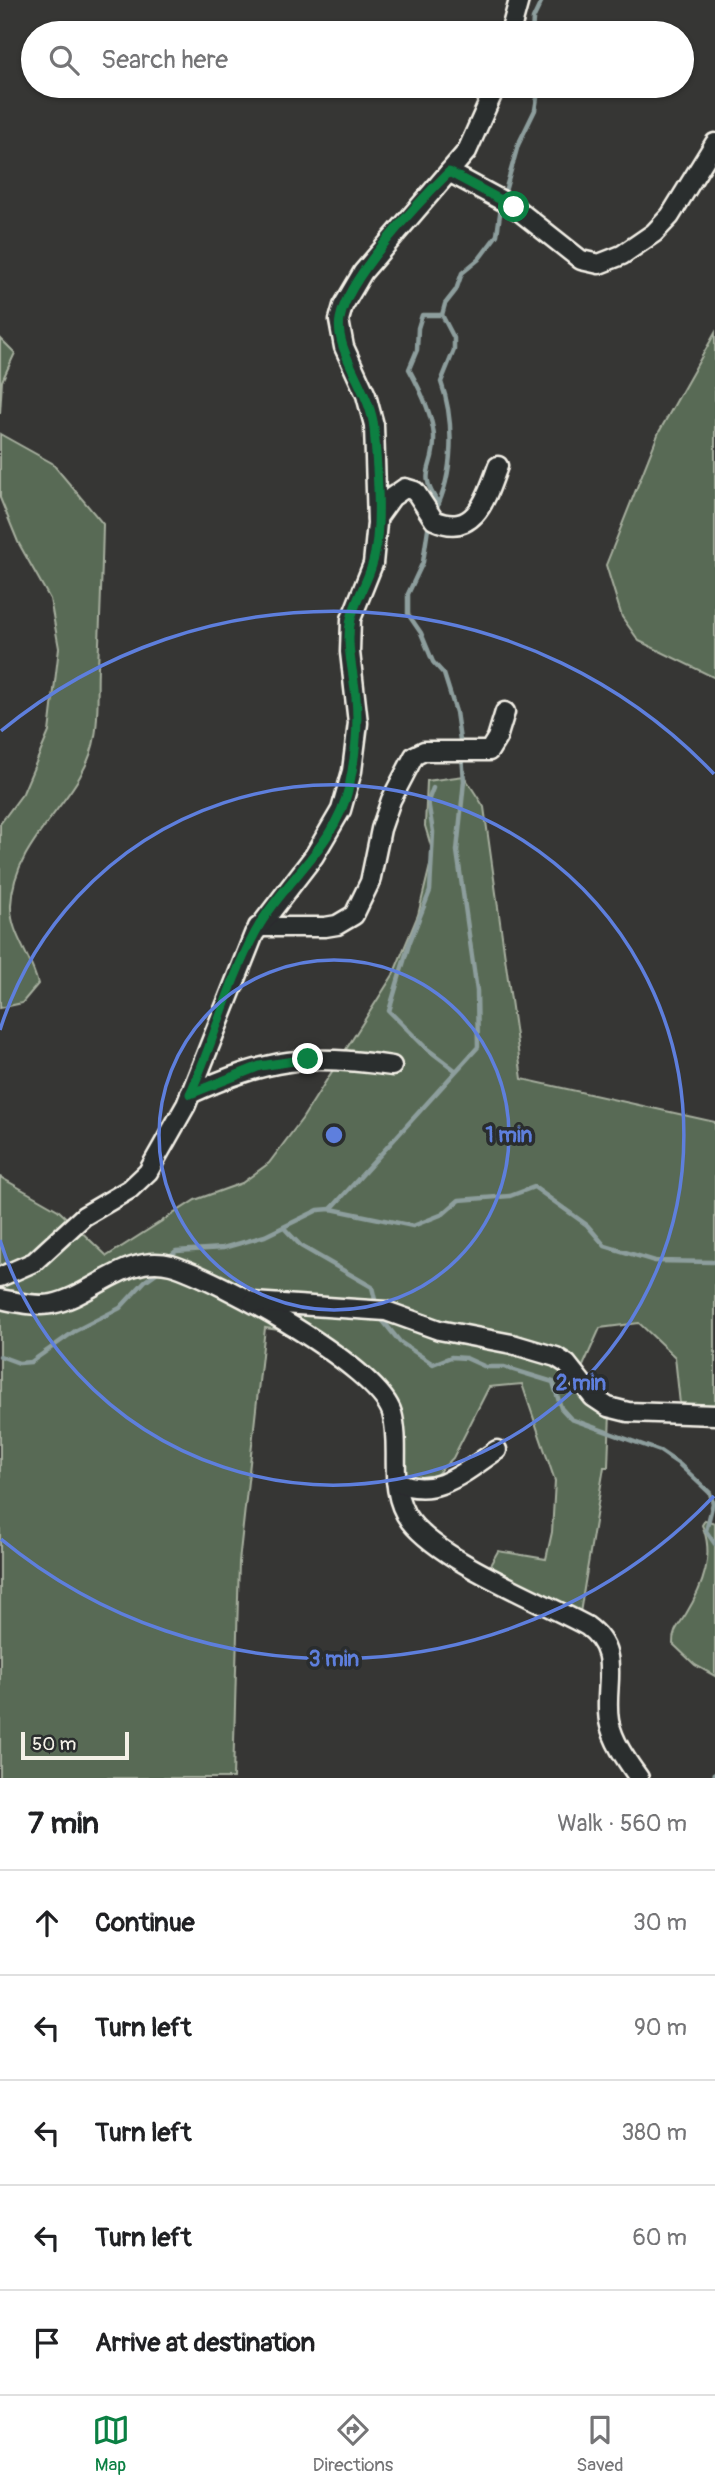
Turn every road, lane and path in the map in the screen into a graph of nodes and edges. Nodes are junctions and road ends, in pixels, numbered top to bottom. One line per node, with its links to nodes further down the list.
1 (519, 0): 2 (street)
2 (513, 21)
3 (491, 98): 5 (street)
4 (715, 144): 5 (street)
5 (449, 172): 7 (street)
6 (498, 466): 7 (street)
7 (377, 518): 9 (street)
8 (505, 712): 9 (street)
9 (258, 927): 11 (street)
10 (391, 1066): 11 (street)
11 (190, 1094): 12 (street)
12 (0, 1277)
13 (0, 1299): 14 (street)
14 (246, 1302): 15 (street); 17 (street)
15 (715, 1415)
16 (496, 1450): 17 (street)
17 (396, 1481): 18 (street)
18 (639, 1778)

